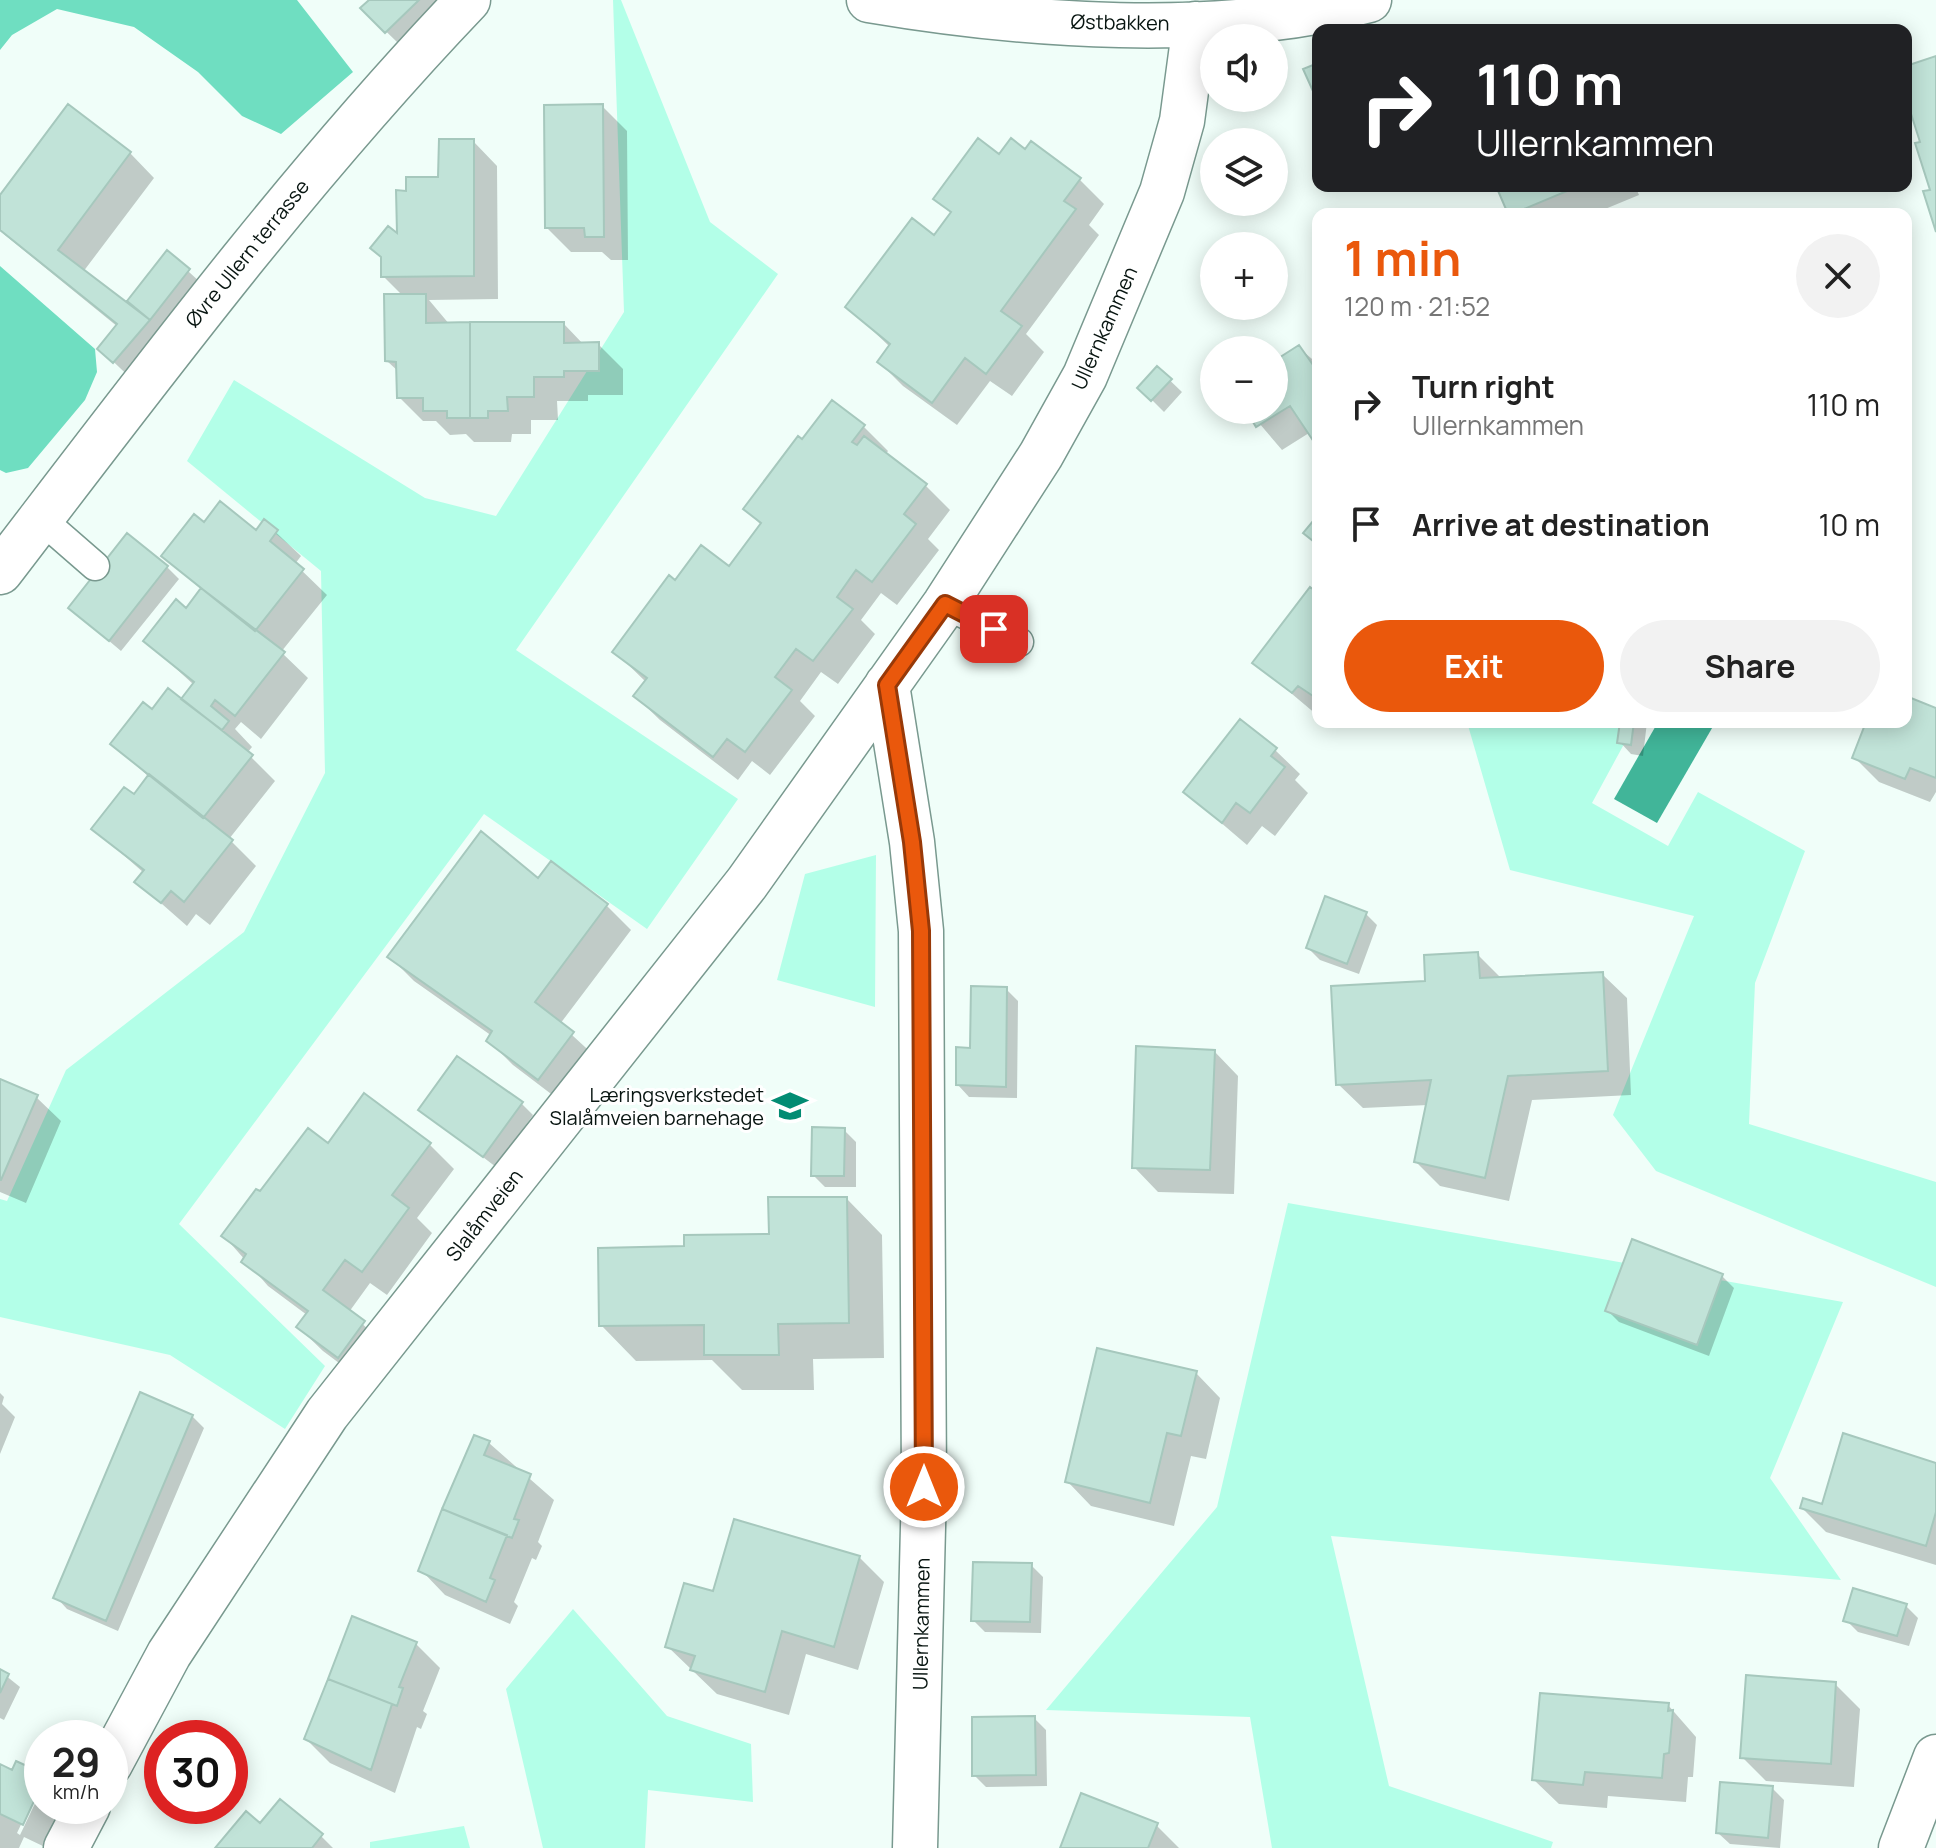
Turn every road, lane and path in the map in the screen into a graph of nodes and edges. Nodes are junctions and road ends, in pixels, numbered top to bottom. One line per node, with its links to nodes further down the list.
1 (468, 0): 5 (street, Øvre Ullern terrasse)
2 (869, 0): 4 (street, Østbakken)
3 (1369, 0): 4 (street, Østbakken)
4 (1195, 24): 8 (street, Ullernkammen)
5 (41, 519): 6 (lane); 7 (street, Øvre Ullern terrasse)
6 (95, 566)
7 (0, 572)
8 (945, 604): 9 (lane); 10 (street, Ullernkammen)
9 (1019, 642)
10 (887, 685): 11 (street, Slalåmveien); 15 (street, Ullernkammen)
11 (128, 1730)
12 (1936, 1757): 16 (street)
13 (79, 1824): 14 (street)
14 (66, 1848)
15 (915, 1848)
16 (1901, 1848)

